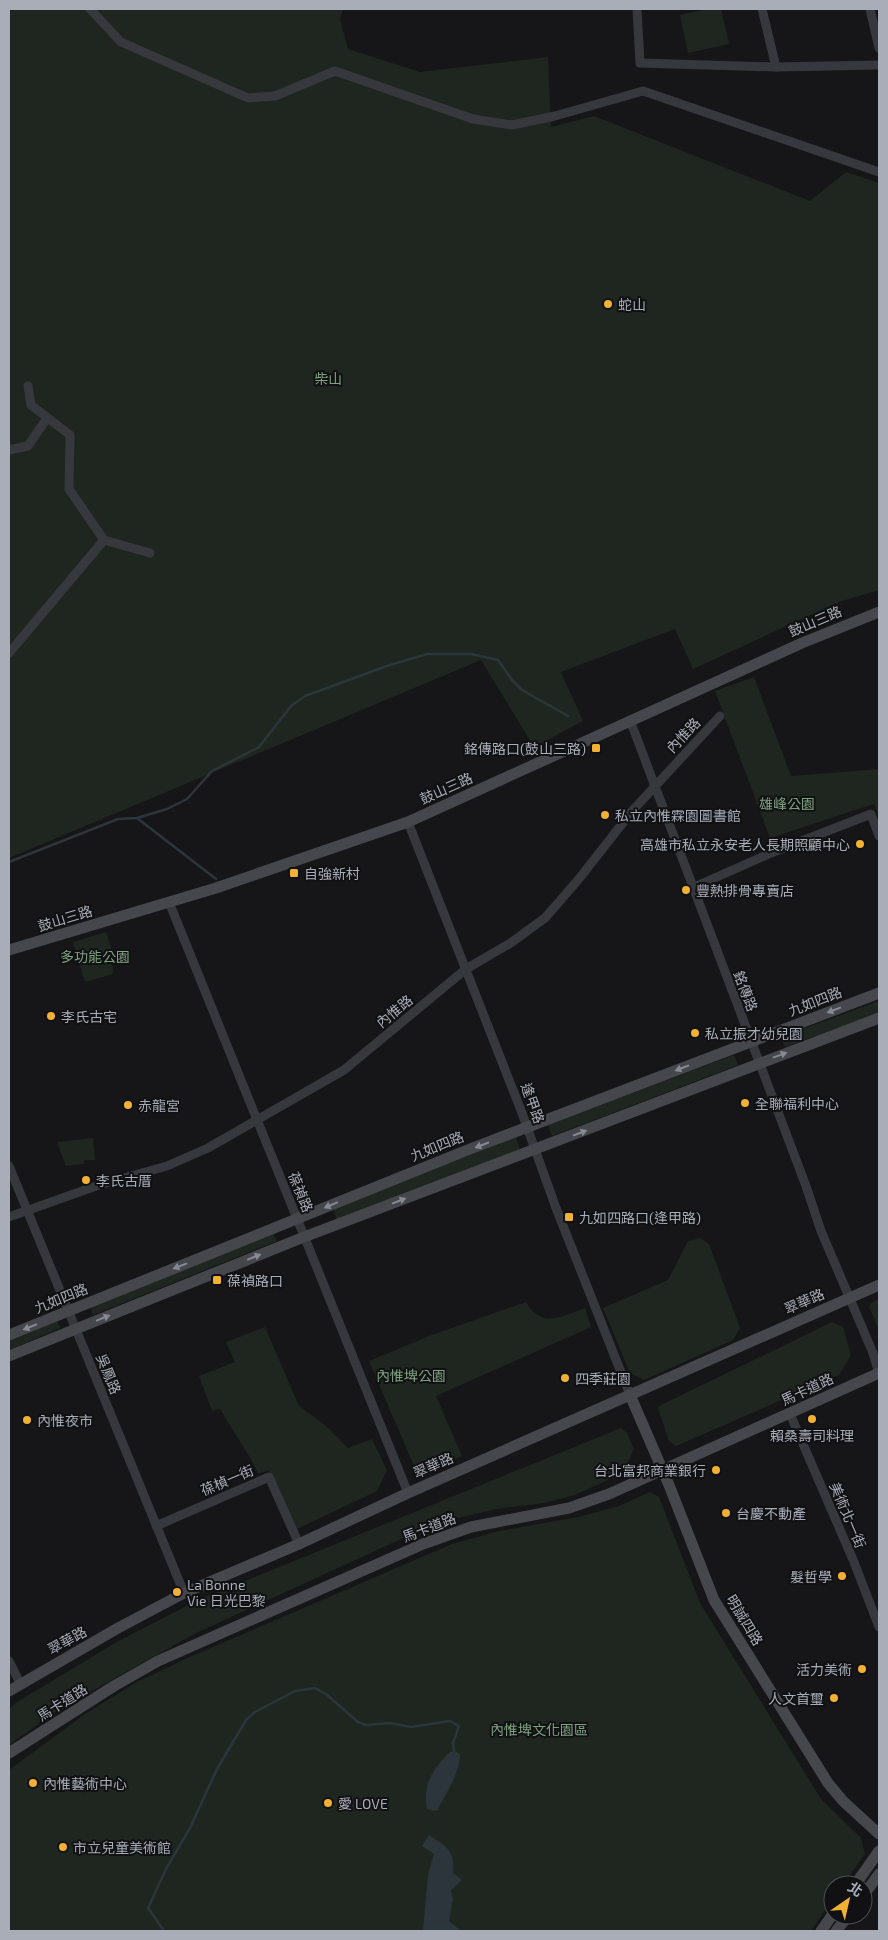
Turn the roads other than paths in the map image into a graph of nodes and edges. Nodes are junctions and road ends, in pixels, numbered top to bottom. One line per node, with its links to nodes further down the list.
1 (90, 9): 8 (street)
2 (637, 9): 7 (street)
3 (762, 9): 7 (street)
4 (870, 9): 5 (street)
5 (879, 48)
6 (879, 64): 7 (street)
7 (776, 67)
8 (879, 172)
9 (28, 386): 10 (street)
10 (47, 418): 11 (street); 12 (street)
11 (9, 450)
12 (104, 540): 13 (street); 15 (street)
13 (150, 553)
14 (879, 612): 17 (street, 鼓山三路)
15 (9, 652)
16 (720, 716): 18 (street, 內惟路)
17 (630, 720): 18 (street, 銘傳路); 19 (street, 鼓山三路)
18 (655, 786): 21 (street, 銘傳路); 24 (street, 內惟路)
19 (408, 822): 22 (street, 鼓山三路); 24 (street, 逢甲路)
20 (879, 836): 21 (street)
21 (692, 888): 27 (street, 銘傳路)
22 (169, 902): 23 (street, 鼓山三路); 29 (street, 葆禎路)
23 (9, 950)
24 (466, 969): 29 (street, 內惟路); 30 (street, 逢甲路)
25 (879, 993): 27 (street, 九如四路, one-way to 27)
26 (879, 1018): 28 (street, one-way to 26)
27 (750, 1042): 28 (street, 銘傳路); 30 (street, 九如四路, one-way to 30)
28 (759, 1064): 31 (street, one-way to 28); 38 (street, 銘傳路)
29 (257, 1120): 33 (street, 內惟路); 35 (street, 葆禎路)
30 (527, 1127): 31 (street, 逢甲路); 35 (street, 九如四路, one-way to 35)
31 (534, 1150): 36 (street, one-way to 31); 44 (street, 逢甲路)
32 (9, 1166): 33 (street, 吳鳳路)
33 (27, 1210): 34 (street, 內惟路); 39 (street, 吳鳳路)
34 (9, 1217)
35 (298, 1220): 36 (street, 葆禎路); 39 (street, 九如四路, one-way to 39)
36 (304, 1237): 40 (street, one-way to 36); 47 (street, 葆禎路)
37 (879, 1285): 38 (street, 翠華路)
38 (850, 1298): 43 (street, 銘傳路); 44 (street, 翠華路)
39 (68, 1311): 40 (street, 吳鳳路); 41 (street, 九如四路, one-way to 41)
40 (75, 1328): 42 (street); 48 (street, 吳鳳路)
41 (9, 1335)
42 (9, 1356)
43 (879, 1373): 45 (street, 馬卡道路)
44 (630, 1395): 46 (street, 明誠四路); 47 (street, 翠華路)
45 (790, 1414): 46 (street, 馬卡道路); 51 (street, 美術北一街)
46 (661, 1470): 55 (street, 馬卡道路); 56 (street, 明誠四路)
47 (408, 1493): 49 (street, 翠華路)
48 (156, 1526): 49 (street, 葆楨一街); 50 (street, 吳鳳路)
49 (299, 1544): 50 (street, 翠華路)
50 (184, 1593): 53 (street, 翠華路)
51 (879, 1627)
52 (9, 1661): 53 (street)
53 (20, 1684): 54 (street, 翠華路)
54 (9, 1691)
55 (9, 1753)
56 (879, 1834)
57 (879, 1852): 58 (street)
58 (862, 1875)

